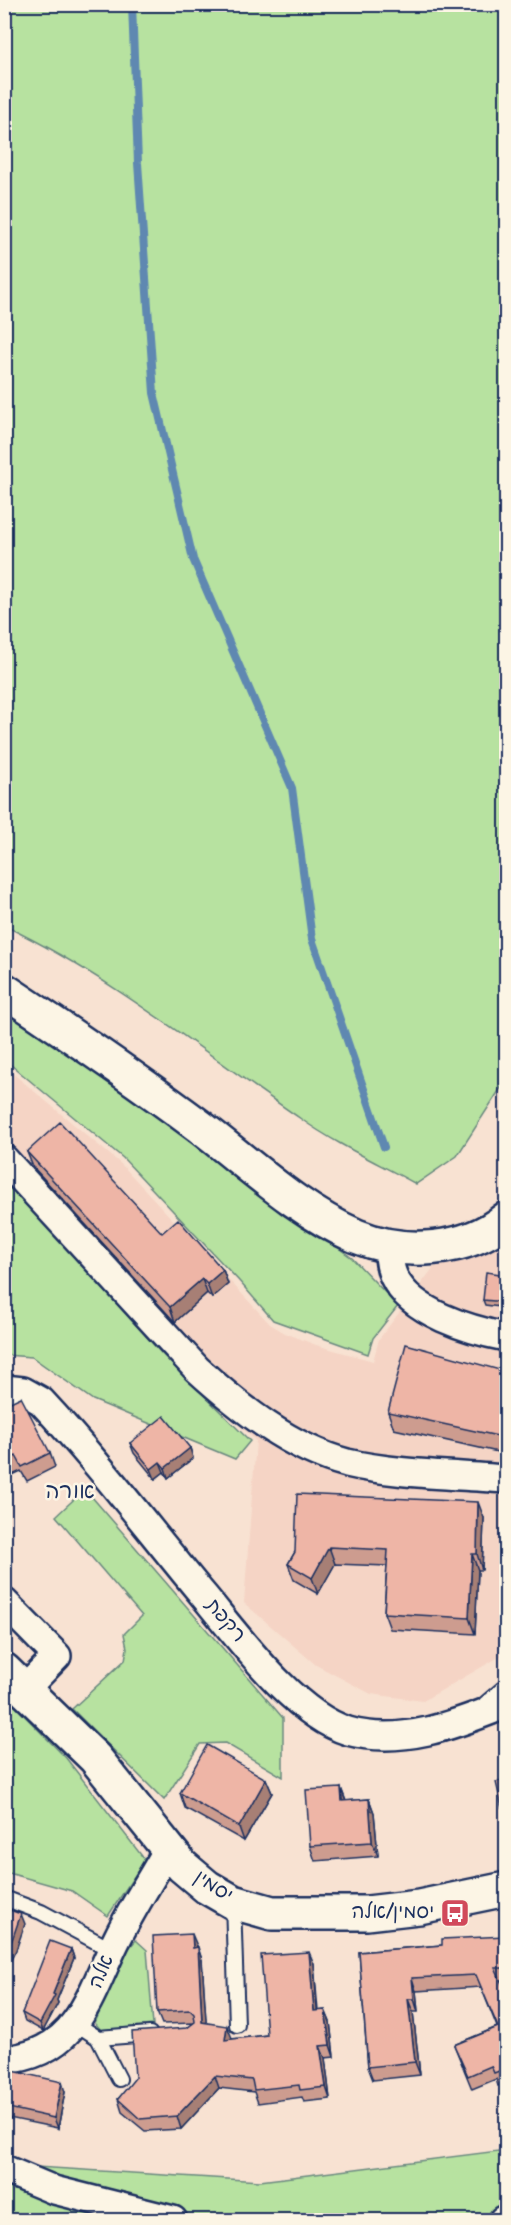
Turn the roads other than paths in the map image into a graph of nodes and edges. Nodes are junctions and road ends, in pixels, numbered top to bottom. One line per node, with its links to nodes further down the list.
1 (4, 990): 4 (main road)
2 (4, 1159): 7 (street)
3 (507, 1219): 4 (main road)
4 (388, 1244): 5 (street)
5 (507, 1337)
6 (4, 1389): 10 (street, רקפת)
7 (507, 1479)
8 (4, 1602): 9 (street)
9 (15, 1680): 11 (main road, יסמין)
10 (504, 1696)
11 (168, 1849): 14 (main road, יסמין); 15 (street, אלה)
12 (507, 1889): 14 (main road, יסמין)
13 (4, 1898): 15 (lane)
14 (233, 1902): 17 (lane)
15 (112, 1950): 16 (street, אלה)
16 (75, 2023): 19 (lane); 20 (street, אלה)
17 (237, 2025)
18 (168, 2033): 19 (lane)
19 (98, 2038): 21 (lane)
20 (4, 2060)
21 (119, 2079)
22 (4, 2169): 23 (street)
23 (173, 2220)

